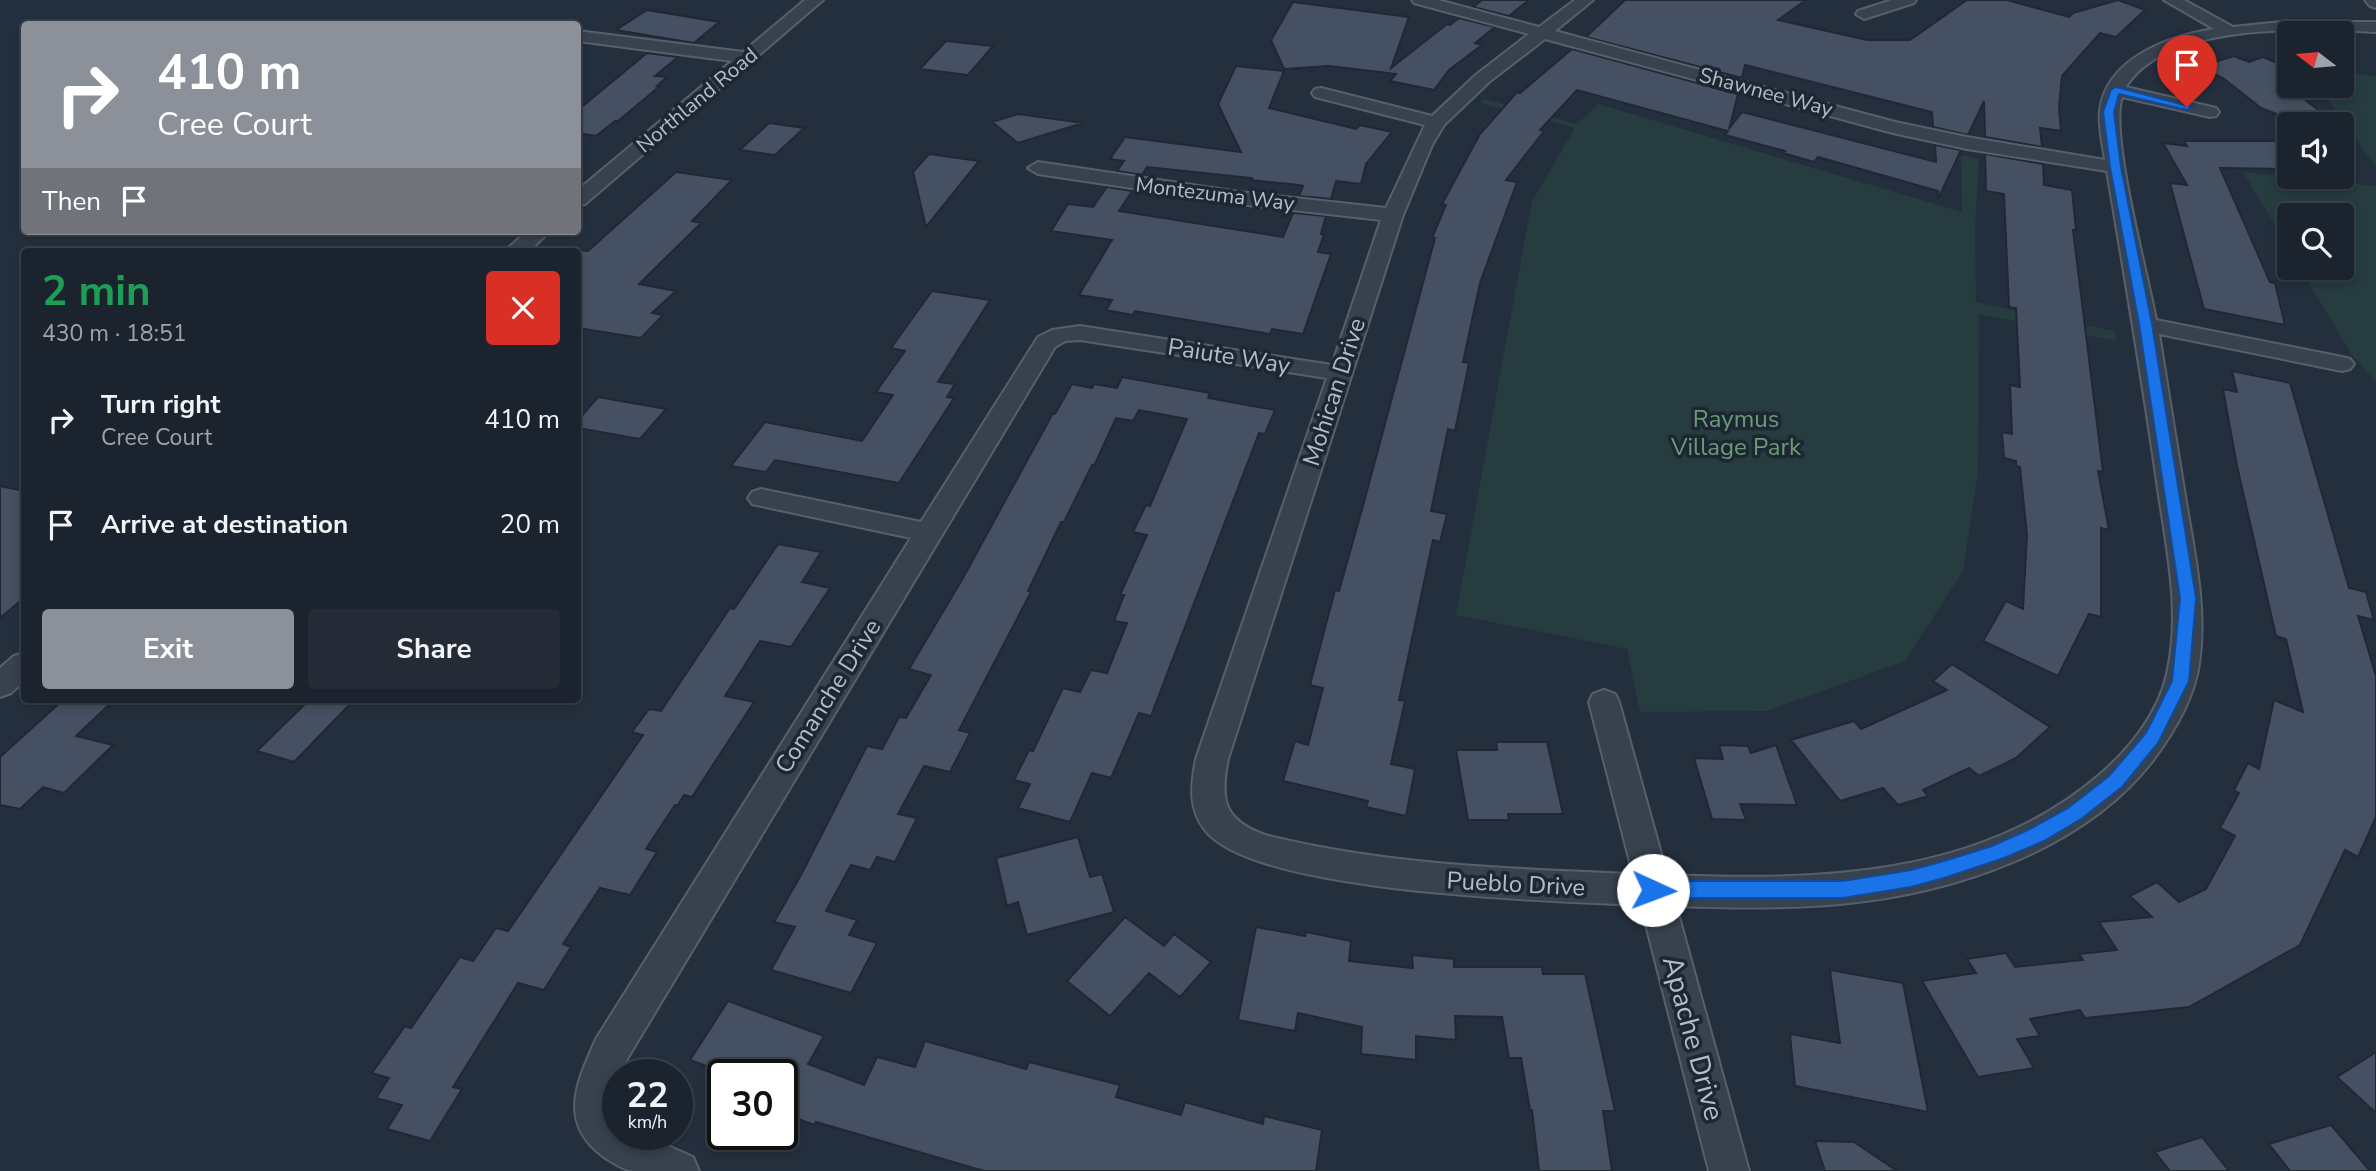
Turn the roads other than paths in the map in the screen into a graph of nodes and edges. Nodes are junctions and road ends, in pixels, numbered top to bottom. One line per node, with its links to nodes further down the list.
1 (816, 0): 11 (street, Northland Road)
2 (1420, 0): 9 (street, Shawnee Way)
3 (1585, 0): 9 (street, Mohican Drive)
4 (1908, 0): 6 (street)
5 (2172, 0): 8 (street)
6 (1864, 14)
7 (2376, 27): 8 (street)
8 (2227, 30): 12 (street)
9 (1541, 32): 15 (street, Mohican Drive); 16 (street, Shawnee Way)
10 (581, 36): 11 (street)
11 (746, 58): 18 (street, Northland Road)
12 (2116, 90): 14 (street); 16 (street, Pueblo Drive)
13 (1321, 93): 15 (street)
14 (2210, 112)
15 (1436, 122): 19 (street, Mohican Drive)
16 (2115, 167): 22 (street, Pueblo Drive)
17 (1038, 168): 19 (street, Montezuma Way)
18 (581, 197)
19 (1393, 215): 25 (street, Mohican Drive)
20 (535, 235): 21 (street)
21 (520, 248)
22 (2146, 324): 24 (street); 32 (street, Pueblo Drive)
23 (1118, 339): 25 (street, Paiute Way); 27 (street, Comanche Drive)
24 (2342, 364)
25 (1340, 373): 31 (street, Mohican Drive)
26 (761, 498): 27 (street)
27 (929, 533): 33 (street, Comanche Drive)
28 (21, 667): 29 (street)
29 (0, 685)
30 (1604, 702): 32 (street, Apache Drive)
31 (1240, 839): 32 (street, Pueblo Drive)
32 (1653, 890): 34 (street, Apache Drive)
33 (679, 1171)
34 (1729, 1171)

